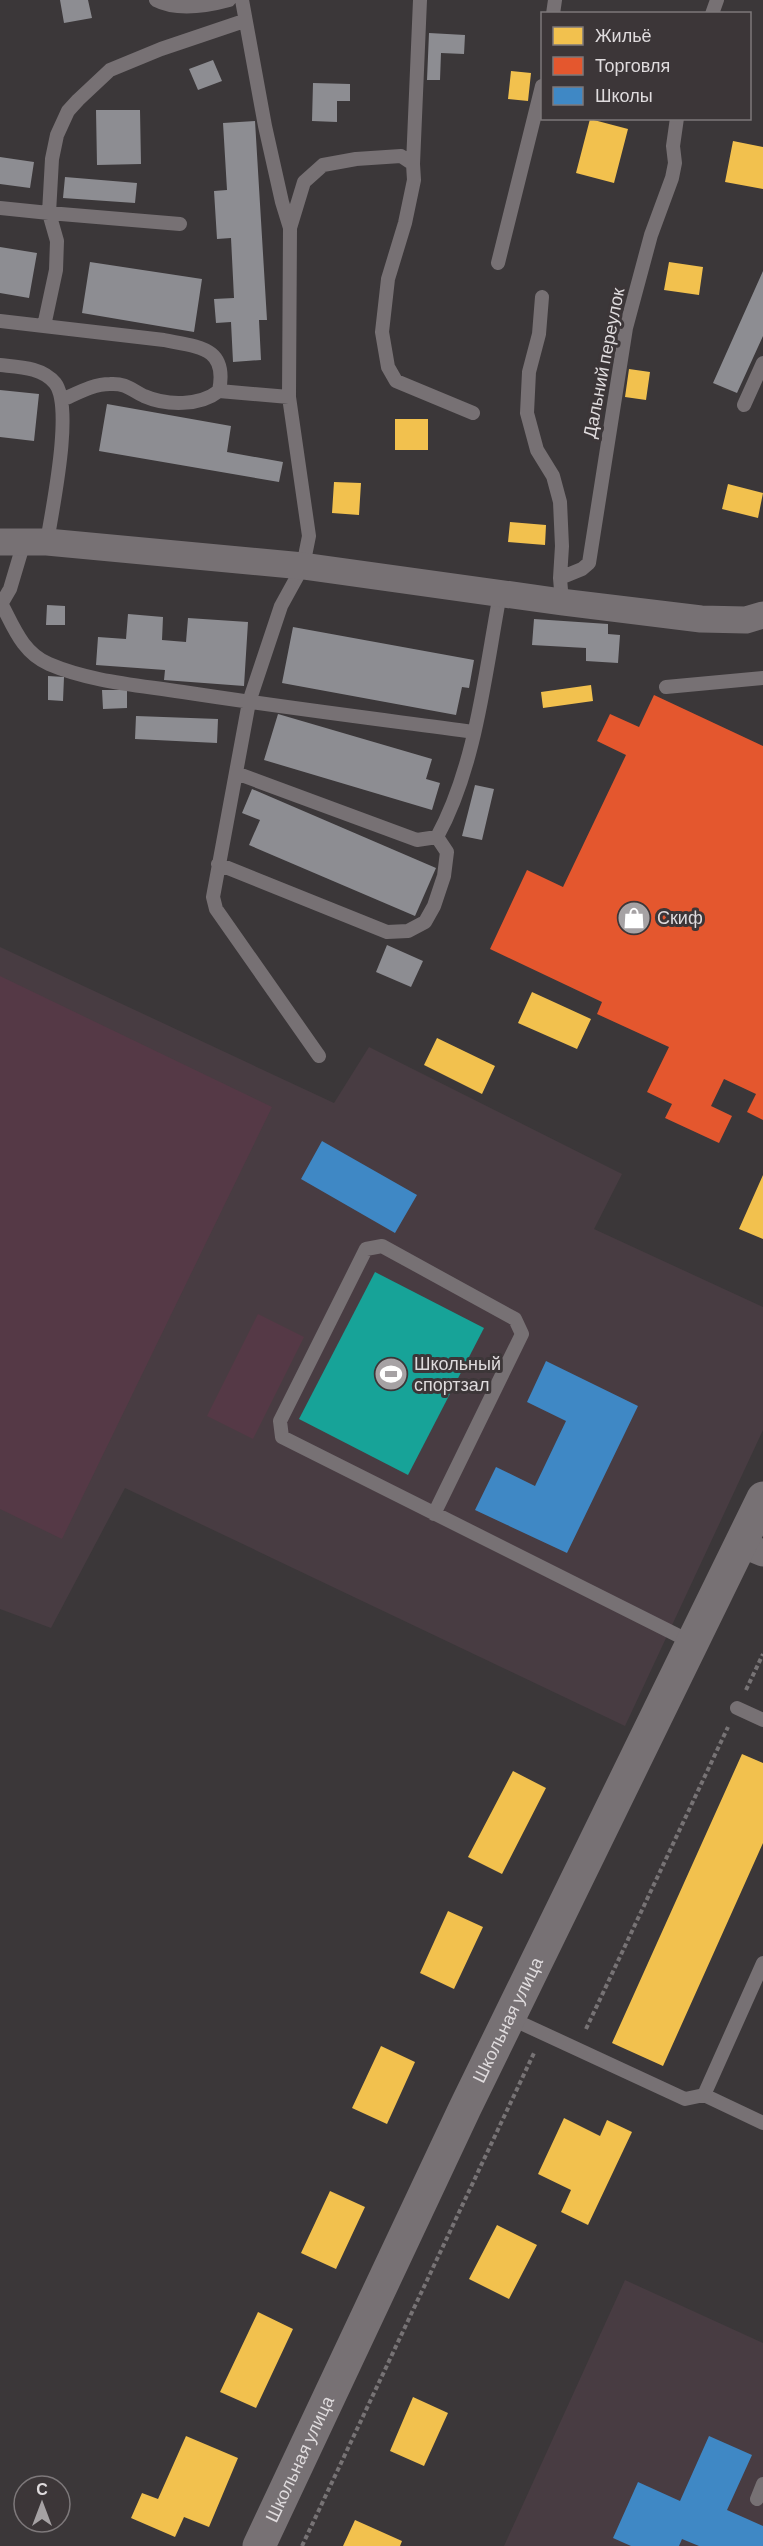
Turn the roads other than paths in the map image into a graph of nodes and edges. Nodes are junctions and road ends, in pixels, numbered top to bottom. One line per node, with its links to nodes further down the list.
1 (156, 0): 2 (lane)
2 (229, 0)
3 (242, 0): 5 (lane)
4 (420, 0): 8 (lane)
5 (244, 21): 10 (lane); 12 (lane)
6 (541, 94): 13 (lane)
7 (677, 120): 26 (lane, Дальний переулок)
8 (414, 164): 12 (lane); 23 (lane)
9 (0, 208): 10 (lane)
10 (49, 213): 11 (lane); 16 (lane)
11 (180, 224)
12 (290, 228): 20 (lane)
13 (498, 263)
14 (542, 297): 26 (lane)
15 (0, 321): 16 (lane)
16 (44, 326): 19 (lane)
17 (763, 363): 22 (lane)
18 (0, 365): 21 (lane)
19 (219, 391): 20 (lane); 21 (lane)
20 (289, 397): 25 (lane)
21 (62, 400): 24 (lane)
22 (744, 405)
23 (473, 413)
24 (24, 542): 25 (street); 28 (lane)
25 (303, 566): 27 (street); 32 (lane)
26 (561, 590): 27 (street); 29 (street)
27 (500, 594): 33 (lane)
28 (1, 605): 32 (lane)
29 (763, 615)
30 (763, 678): 31 (lane)
31 (666, 687)
32 (249, 702): 33 (lane); 34 (lane)
33 (474, 732): 35 (lane)
34 (236, 773): 35 (lane); 36 (lane)
35 (437, 837): 36 (lane)
36 (218, 864): 37 (lane)
37 (320, 1056)
38 (763, 1498): 40 (street, Школьная улица)
39 (434, 1514): 39 (lane); 41 (lane)
40 (752, 1548): 41 (street, Школьная улица)
41 (693, 1643): 45 (street, Школьная улица)
42 (737, 1708): 43 (lane)
43 (763, 1720)
44 (763, 1963): 46 (lane)
45 (510, 2018): 46 (lane); 50 (street, Школьная улица)
46 (704, 2095): 47 (lane)
47 (763, 2123)
48 (763, 2484): 49 (lane)
49 (757, 2499)
50 (259, 2546)

